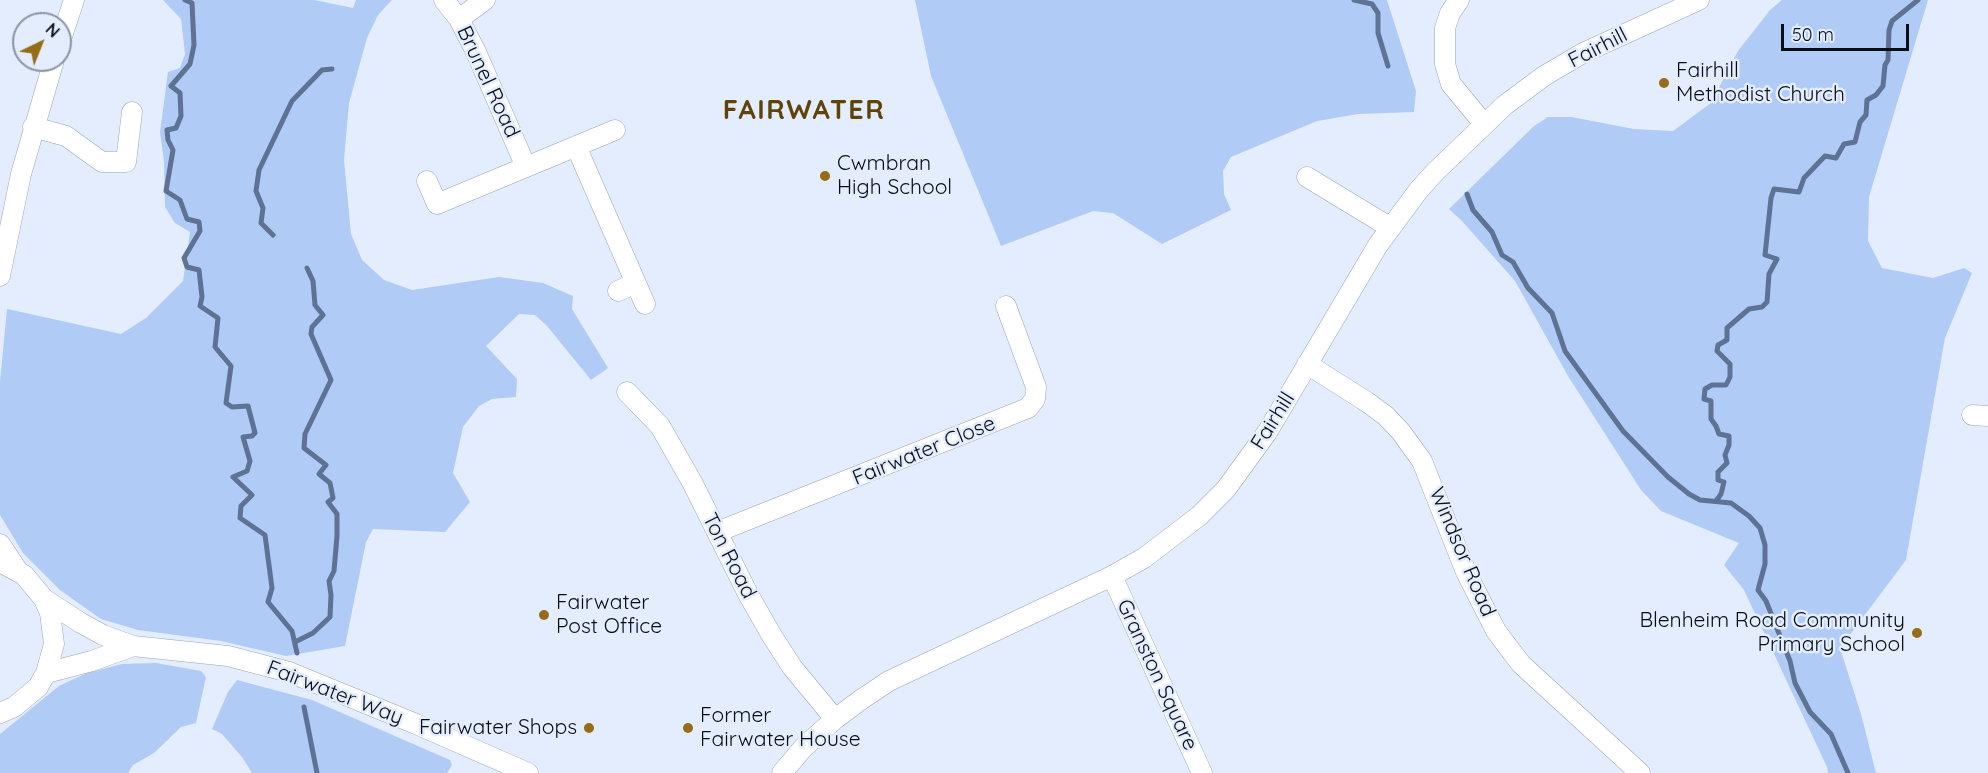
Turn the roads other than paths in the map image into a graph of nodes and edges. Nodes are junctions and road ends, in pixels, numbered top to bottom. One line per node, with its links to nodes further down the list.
1 (444, 0): 5 (street, Brunel Road)
2 (485, 0): 5 (street)
3 (1459, 0): 8 (street)
4 (1699, 0): 8 (street, Fairhill)
5 (459, 19): 12 (street, Brunel Road)
6 (50, 72): 9 (street)
7 (132, 112): 9 (street)
8 (1484, 124): 15 (street, Fairhill)
9 (33, 127): 16 (street)
10 (615, 130): 11 (street)
11 (576, 146): 12 (street); 17 (street)
12 (526, 167): 14 (street)
13 (1307, 177): 15 (street)
14 (427, 181)
15 (1391, 228): 19 (street, Fairhill)
16 (0, 276)
17 (645, 304)
18 (1006, 306): 21 (street, Fairwater Close)
19 (1307, 363): 25 (street, Fairhill); 34 (street, Windsor Road)
20 (627, 392): 21 (street, Ton Road)
21 (717, 532): 30 (street, Ton Road)
22 (0, 544): 24 (street)
23 (0, 562): 24 (street)
24 (19, 572): 26 (street)
25 (1112, 576): 30 (street, Fairhill); 33 (street, Granston Square)
26 (44, 599): 27 (street, Fairwater Way); 28 (street)
27 (134, 646): 28 (street, Fairwater Way); 31 (street, Fairwater Way)
28 (46, 673): 29 (street)
29 (2, 714)
30 (835, 720): 32 (street, Fairhill)
31 (528, 773)
32 (782, 773)
33 (1202, 773)
34 (1640, 773)

